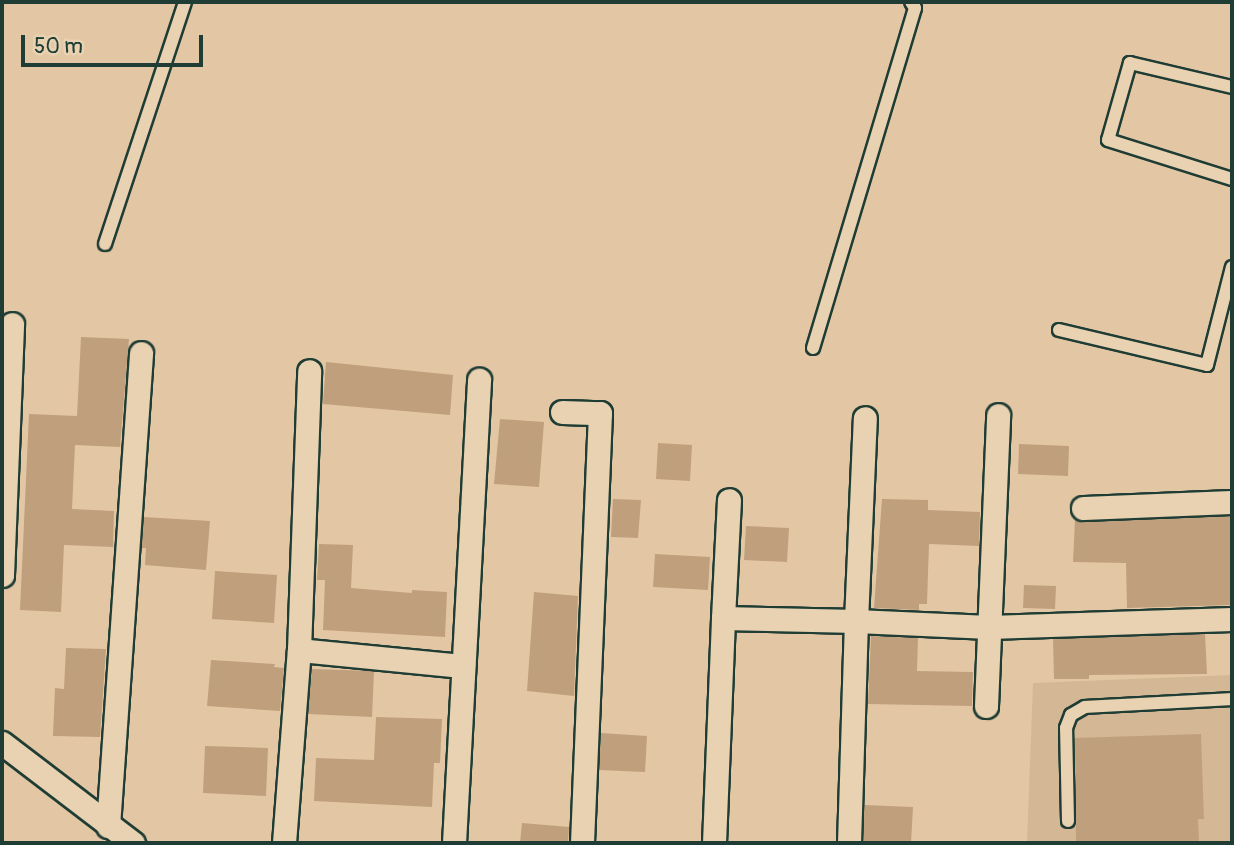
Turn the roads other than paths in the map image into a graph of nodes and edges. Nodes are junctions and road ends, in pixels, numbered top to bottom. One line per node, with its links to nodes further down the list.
1 (185, 2): 5 (lane)
2 (911, 2): 9 (lane)
3 (1232, 86): 4 (lane)
4 (1232, 179)
5 (105, 244)
6 (1232, 267): 8 (lane)
7 (12, 324): 19 (street)
8 (1059, 330)
9 (813, 348)
10 (141, 353): 30 (street)
11 (309, 370): 24 (street)
12 (479, 380): 25 (street)
13 (562, 412): 34 (street)
14 (998, 415): 23 (street)
15 (865, 418): 22 (street)
16 (730, 500): 20 (street)
17 (1232, 502): 18 (street)
18 (1083, 508)
19 (2, 575)
20 (723, 618): 22 (street); 35 (street)
21 (1232, 619): 23 (street)
22 (856, 621): 23 (street); 36 (street)
23 (989, 627): 27 (street)
24 (299, 650): 25 (street); 32 (street)
25 (463, 666): 33 (street)
26 (1232, 699): 29 (lane)
27 (986, 706)
28 (2, 743): 30 (street)
29 (1068, 821)
30 (108, 826): 31 (street)
31 (133, 843)
32 (285, 843)
33 (454, 843)
34 (582, 843)
35 (714, 843)
36 (849, 843)

